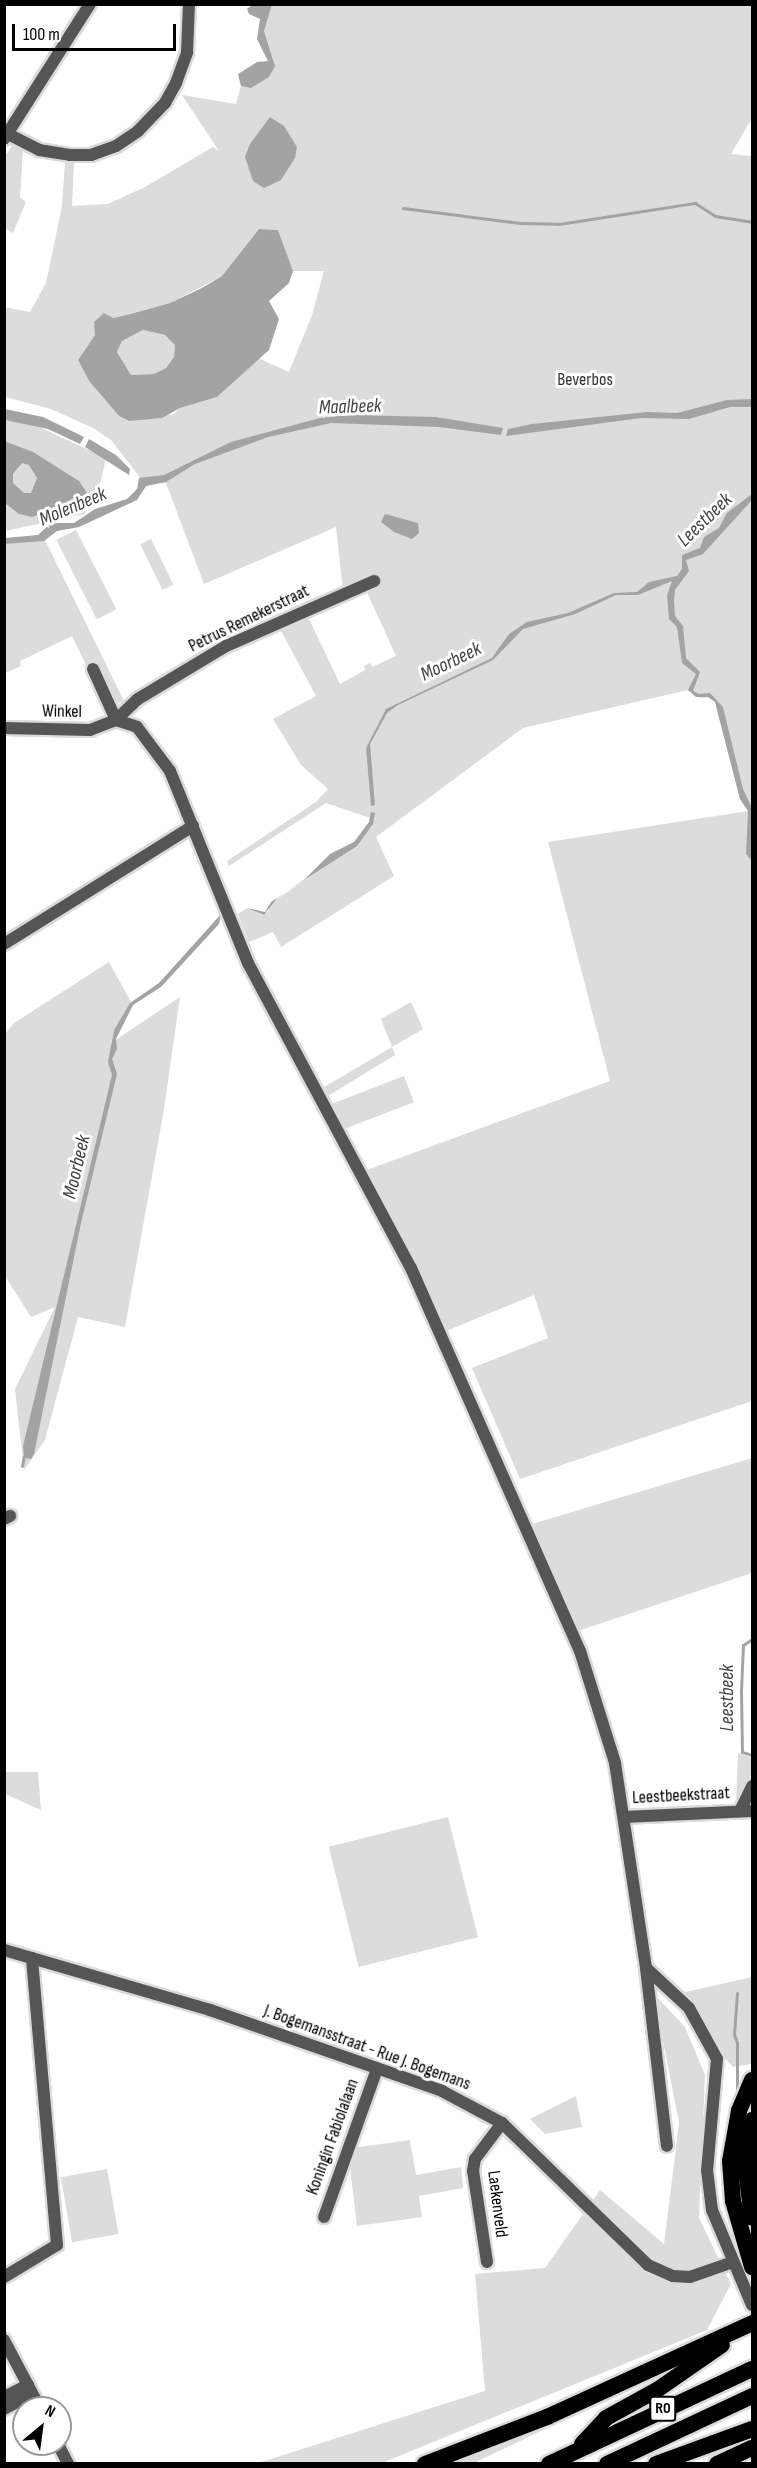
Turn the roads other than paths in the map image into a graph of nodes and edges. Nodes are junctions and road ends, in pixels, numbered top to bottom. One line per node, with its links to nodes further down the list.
1 (90, 4): 3 (street)
2 (189, 4): 3 (street)
3 (6, 135)
4 (374, 581): 6 (street, Petrus Remekerstraat)
5 (93, 669): 6 (street)
6 (116, 720): 7 (street, Winkel); 8 (street)
7 (4, 728)
8 (193, 826): 9 (street); 12 (street)
9 (4, 944)
10 (753, 1786): 11 (street, Leestbeekstraat)
11 (746, 1811): 12 (street, Leestbeekstraat)
12 (624, 1817): 15 (street)
13 (4, 1950): 14 (street, J. Bogemansstraat - Rue J. Bogemans)
14 (32, 1958): 16 (street, J. Bogemansstraat - Rue J. Bogemans); 26 (street)
15 (646, 1968): 20 (street); 24 (street)
16 (377, 2069): 19 (street, J. Bogemansstraat - Rue J. Bogemans); 21 (street, Koningin Fabiolalaan)
17 (753, 2080): 25 (highway)
18 (753, 2120): 22 (highway)
19 (502, 2123): 23 (street, Laekenveld); 24 (street, J. Bogemansstraat - Rue J. Bogemans)
20 (667, 2146)
21 (324, 2217)
22 (753, 2218)
23 (487, 2262)
24 (733, 2262): 27 (street)
25 (753, 2267)
26 (4, 2277)
27 (753, 2305)
28 (749, 2325): 38 (highway); 39 (highway)
29 (4, 2340): 31 (street)
30 (753, 2369): 38 (highway, R0)
31 (30, 2390): 32 (street); 34 (street); 35 (street)
32 (33, 2396)
33 (753, 2396): 41 (highway, R0)
34 (4, 2397)
35 (4, 2409)
36 (753, 2429): 42 (highway)
37 (753, 2448): 43 (highway)
38 (575, 2451): 40 (highway, R0)
39 (425, 2463)
40 (549, 2463)
41 (607, 2463)
42 (656, 2463)
43 (717, 2463)

